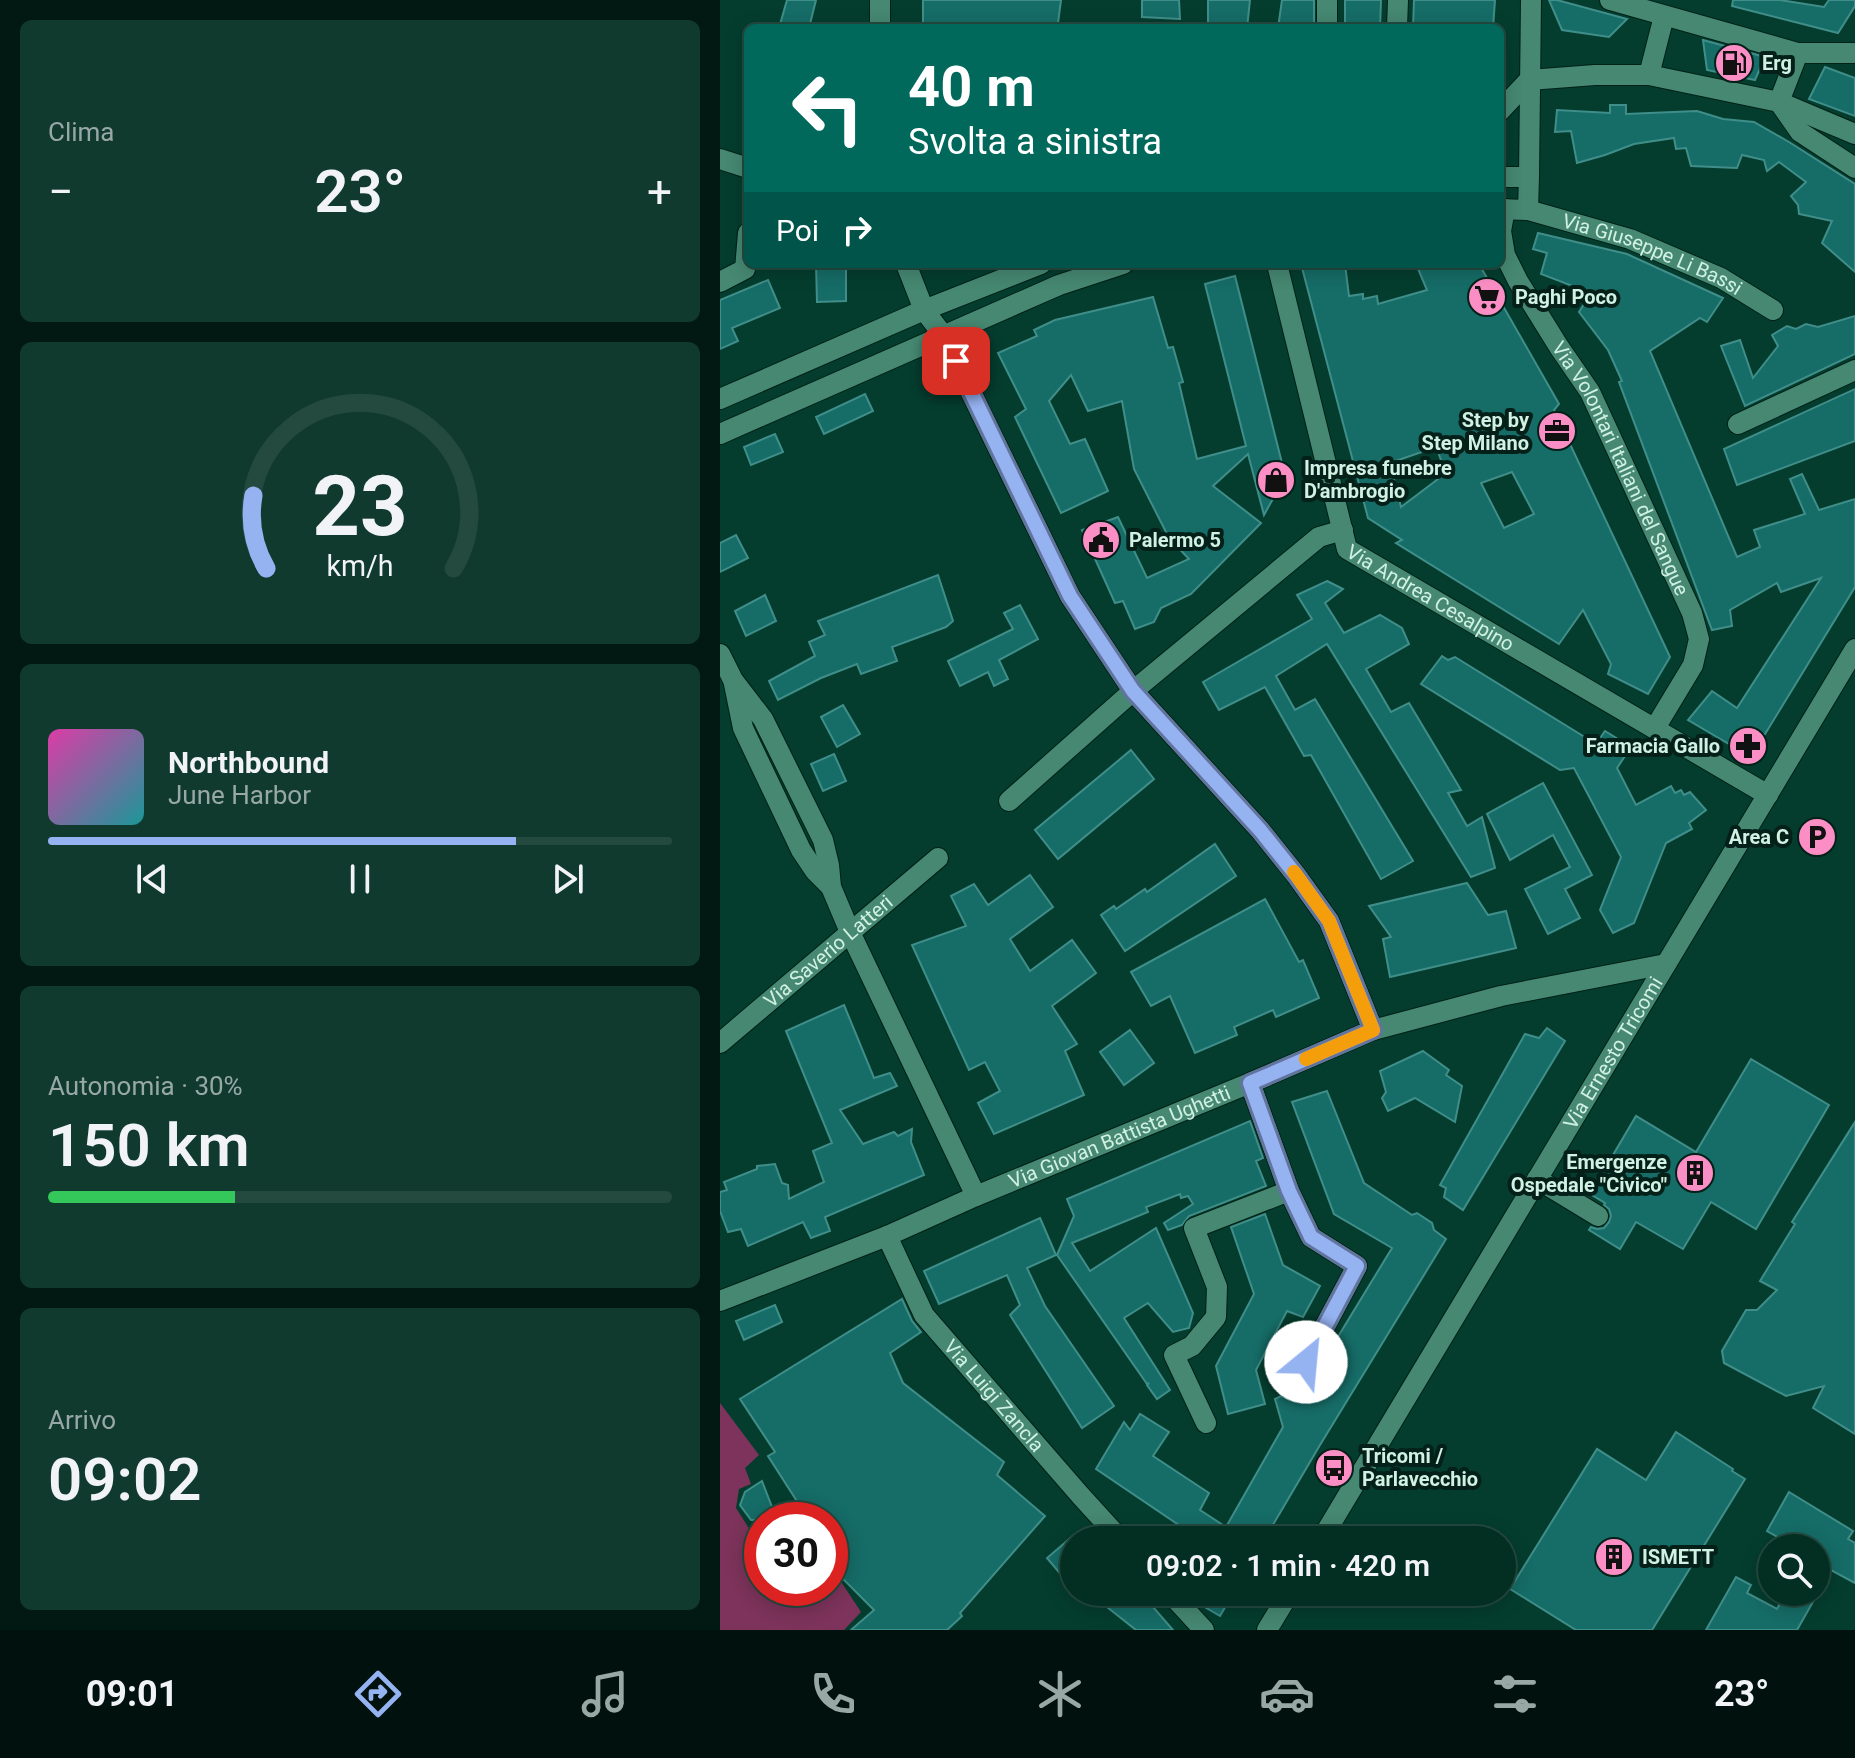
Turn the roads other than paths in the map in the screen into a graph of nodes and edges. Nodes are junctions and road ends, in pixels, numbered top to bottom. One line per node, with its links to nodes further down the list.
1 (880, 0): 7 (street)
2 (1327, 0): 8 (street)
3 (1398, 0): 9 (street)
4 (1531, 0): 13 (street)
5 (1610, 0): 6 (street)
6 (1664, 16): 10 (street); 12 (street)
7 (880, 24)
8 (1327, 24)
9 (1397, 24)
10 (1798, 53): 11 (street); 14 (street)
11 (1855, 53)
12 (1649, 75): 13 (street); 14 (street)
13 (1529, 80): 15 (street); 21 (street)
14 (1779, 102): 16 (street); 19 (street)
15 (1504, 107)
16 (1855, 134)
17 (720, 159): 18 (street)
18 (744, 167)
19 (1855, 168)
20 (1504, 177): 21 (street)
21 (1529, 177): 23 (street)
22 (1504, 209): 23 (street, Via Giuseppe Li Bassi)
23 (1528, 210): 32 (street, Via Giuseppe Li Bassi)
24 (1504, 249): 42 (street, Via Volontari Italiani del Sangue)
25 (745, 268): 30 (street)
26 (908, 268): 31 (street)
27 (1031, 268): 31 (street)
28 (1111, 268): 33 (street)
29 (1278, 268): 38 (street, Via Andrea Cesalpino)
30 (720, 282)
31 (924, 310): 33 (street); 35 (street)
32 (1773, 310)
33 (943, 335): 37 (street); 41 (street)
34 (1855, 370): 36 (street)
35 (720, 399)
36 (1738, 424)
37 (720, 434)
38 (1343, 530): 41 (street); 42 (street, Via Andrea Cesalpino)
39 (1855, 649): 43 (street, Via Ernesto Tricomi)
40 (720, 654): 46 (street)
41 (1133, 691): 44 (street); 48 (street)
42 (1655, 728): 43 (street, Via Andrea Cesalpino)
43 (1768, 795): 47 (street, Via Ernesto Tricomi)
44 (1009, 801)
45 (938, 858): 46 (street, Via Saverio Latteri)
46 (850, 932): 49 (street, Via Saverio Latteri); 53 (street)
47 (1666, 964): 48 (street, Via Giovan Battista Ughetti); 51 (street, Via Ernesto Tricomi)
48 (1373, 1030): 50 (street, Via Giovan Battista Ughetti)
49 (720, 1043)
50 (1250, 1083): 52 (street); 53 (street, Via Giovan Battista Ughetti)
51 (1537, 1179): 54 (street); 60 (street, Via Ernesto Tricomi)
52 (1289, 1191): 57 (street); 58 (street)
53 (976, 1196): 55 (street, Via Giovan Battista Ughetti)
54 (1598, 1216)
55 (887, 1236): 56 (street, Via Giovan Battista Ughetti); 59 (street, Via Luigi Zancla)
56 (720, 1301)
57 (1306, 1362)
58 (1206, 1423)
59 (1108, 1526)
60 (1329, 1526)
61 (1182, 1606): 63 (street)
62 (1282, 1606): 64 (street)
63 (1204, 1630)
64 (1267, 1630)

